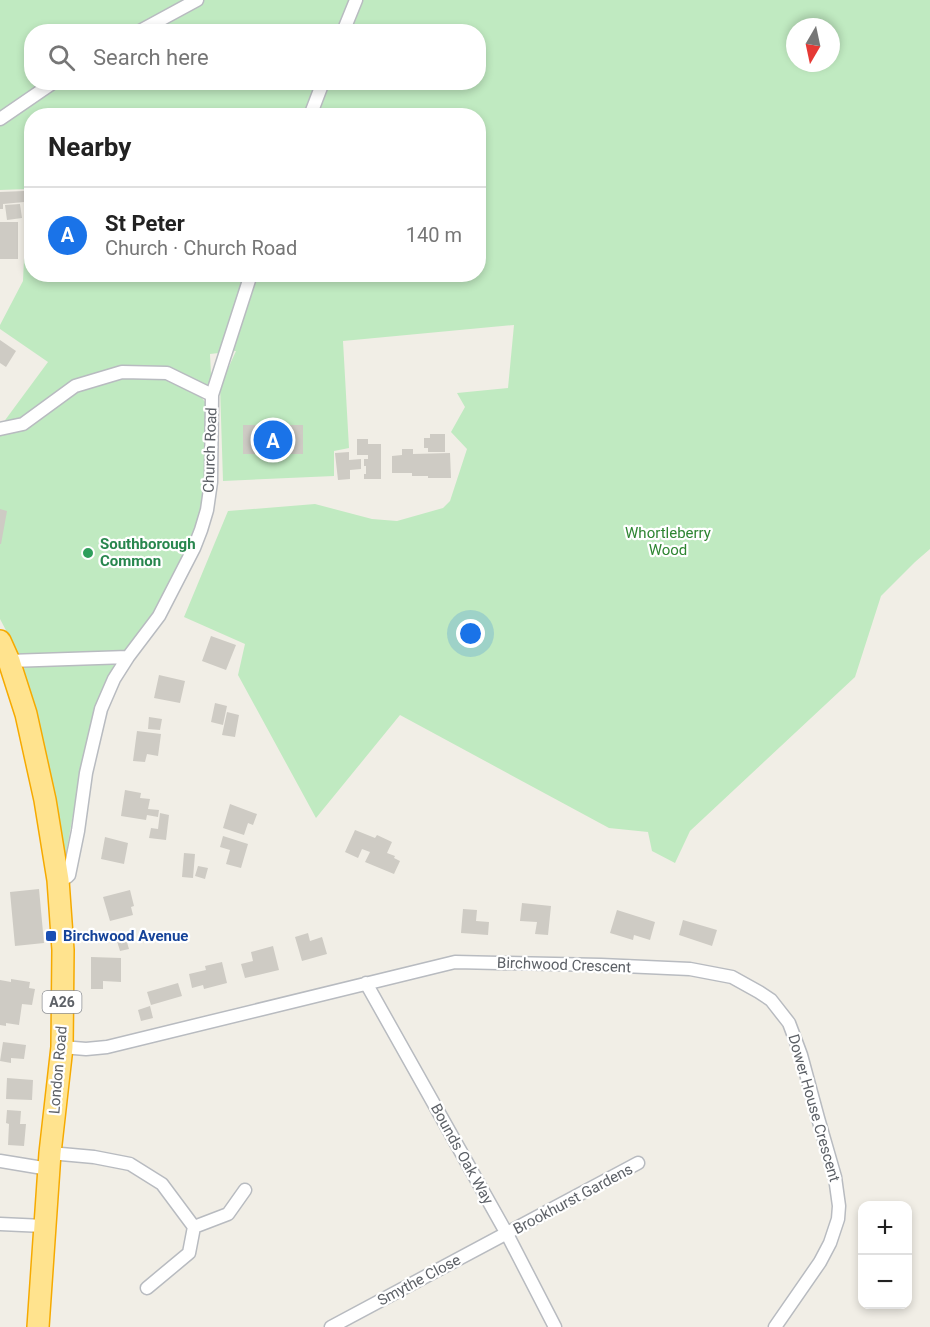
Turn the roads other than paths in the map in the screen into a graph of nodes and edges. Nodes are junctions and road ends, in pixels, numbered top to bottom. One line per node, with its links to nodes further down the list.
1 (197, 0): 3 (street)
2 (356, 0): 4 (street)
3 (153, 24)
4 (346, 24)
5 (42, 90): 8 (street)
6 (320, 90): 7 (street)
7 (313, 108)
8 (0, 119)
9 (248, 282): 10 (street)
10 (212, 395): 11 (street, Church Road); 13 (street, Church Road)
11 (0, 429)
12 (0, 641): 14 (highway, London Road / A26)
13 (128, 657): 14 (street); 15 (street, Church Road)
14 (9, 661): 15 (highway, London Road / A26)
15 (58, 880): 18 (highway, London Road / A26)
16 (366, 983): 17 (street, Birchwood Crescent); 18 (street); 26 (street, Bounds Oak Way)
17 (759, 992): 31 (street, Dower House Crescent)
18 (62, 1047): 20 (highway, London Road / A26)
19 (0, 1161): 20 (street)
20 (49, 1161): 24 (highway, London Road / A26); 25 (street)
21 (638, 1163): 26 (street, Brookhurst Gardens)
22 (245, 1190): 25 (street)
23 (0, 1224): 24 (street)
24 (44, 1226): 28 (highway, London Road / A26)
25 (194, 1227): 27 (street)
26 (507, 1234): 29 (street, Smythe Close); 30 (street, Bounds Oak Way)
27 (147, 1288)
28 (38, 1327)
29 (331, 1327)
30 (555, 1327)
31 (775, 1327)

